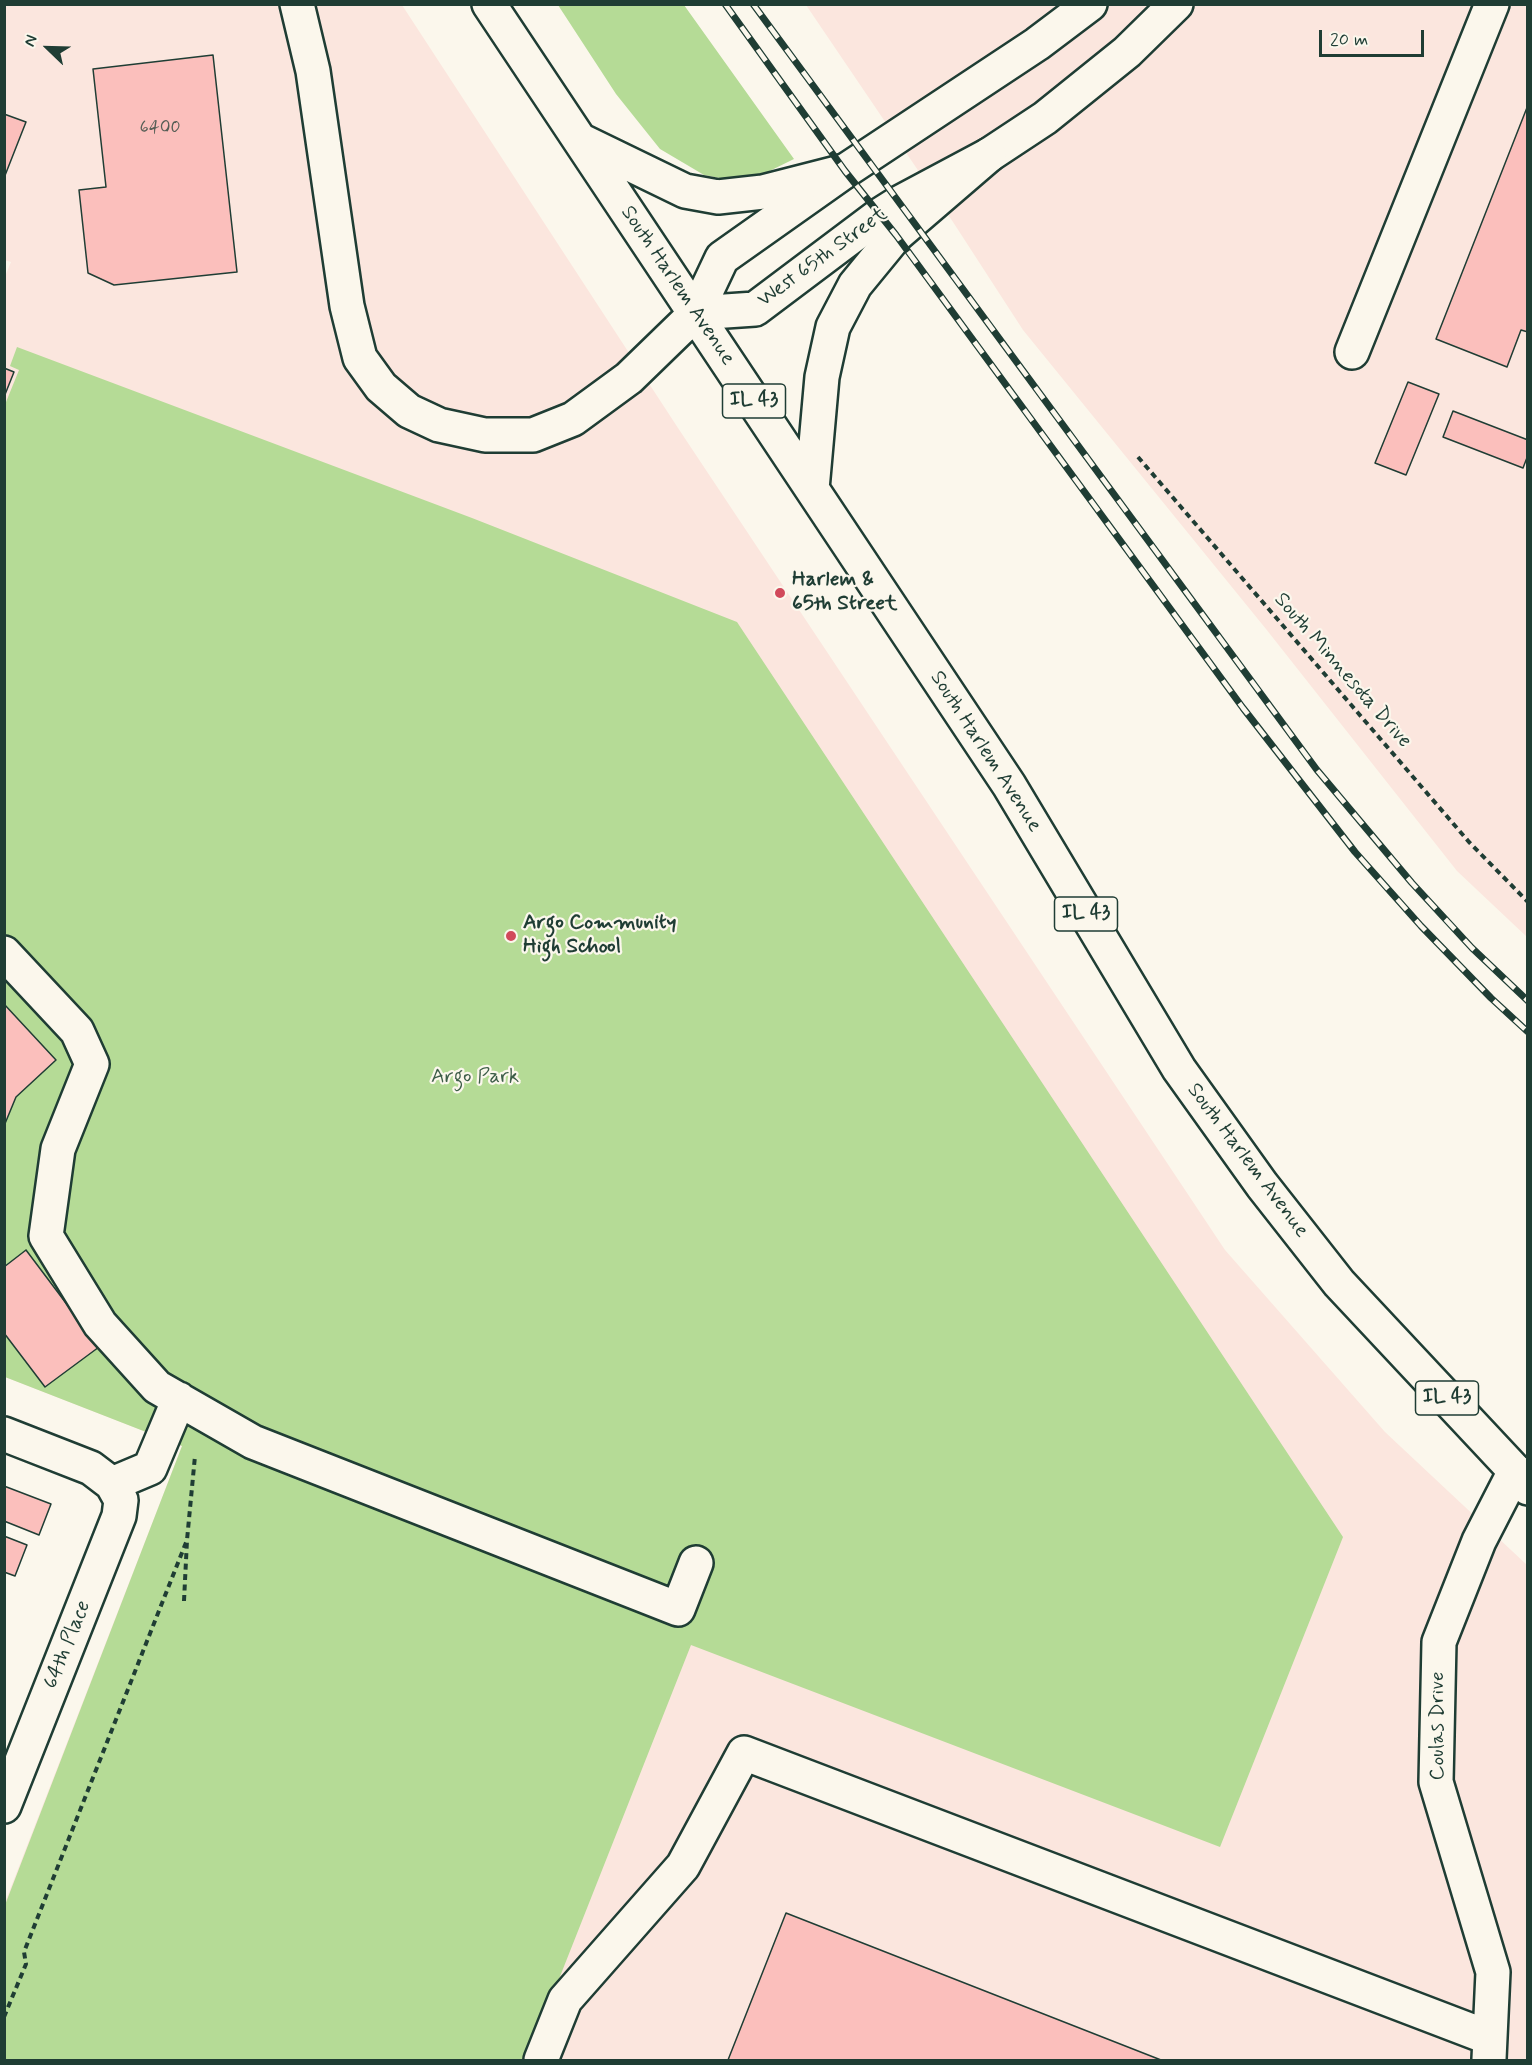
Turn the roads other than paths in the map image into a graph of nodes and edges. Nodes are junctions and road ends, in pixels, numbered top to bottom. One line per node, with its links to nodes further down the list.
1 (297, 4): 9 (main road)
2 (489, 4): 6 (main road, South Harlem Avenue / IL 43)
3 (1090, 4): 8 (main road)
4 (1176, 4): 7 (main road, West 65th Street)
5 (1492, 4): 10 (main road)
6 (579, 139): 8 (main road); 9 (main road, South Harlem Avenue / IL 43)
7 (989, 155): 9 (main road, West 65th Street); 11 (main road)
8 (845, 171): 9 (main road)
9 (696, 313): 11 (main road, South Harlem Avenue / IL 43)
10 (1352, 352)
11 (812, 489): 15 (main road, South Harlem Avenue / IL 43)
12 (4, 954): 13 (main road)
13 (179, 1399): 16 (main road); 17 (main road)
14 (4, 1434): 16 (main road)
15 (1523, 1478): 19 (main road, Coulas Drive)
16 (112, 1484): 18 (main road, 64th Place)
17 (696, 1563)
18 (4, 1806)
19 (1489, 2049): 20 (main road)
20 (541, 2061)

